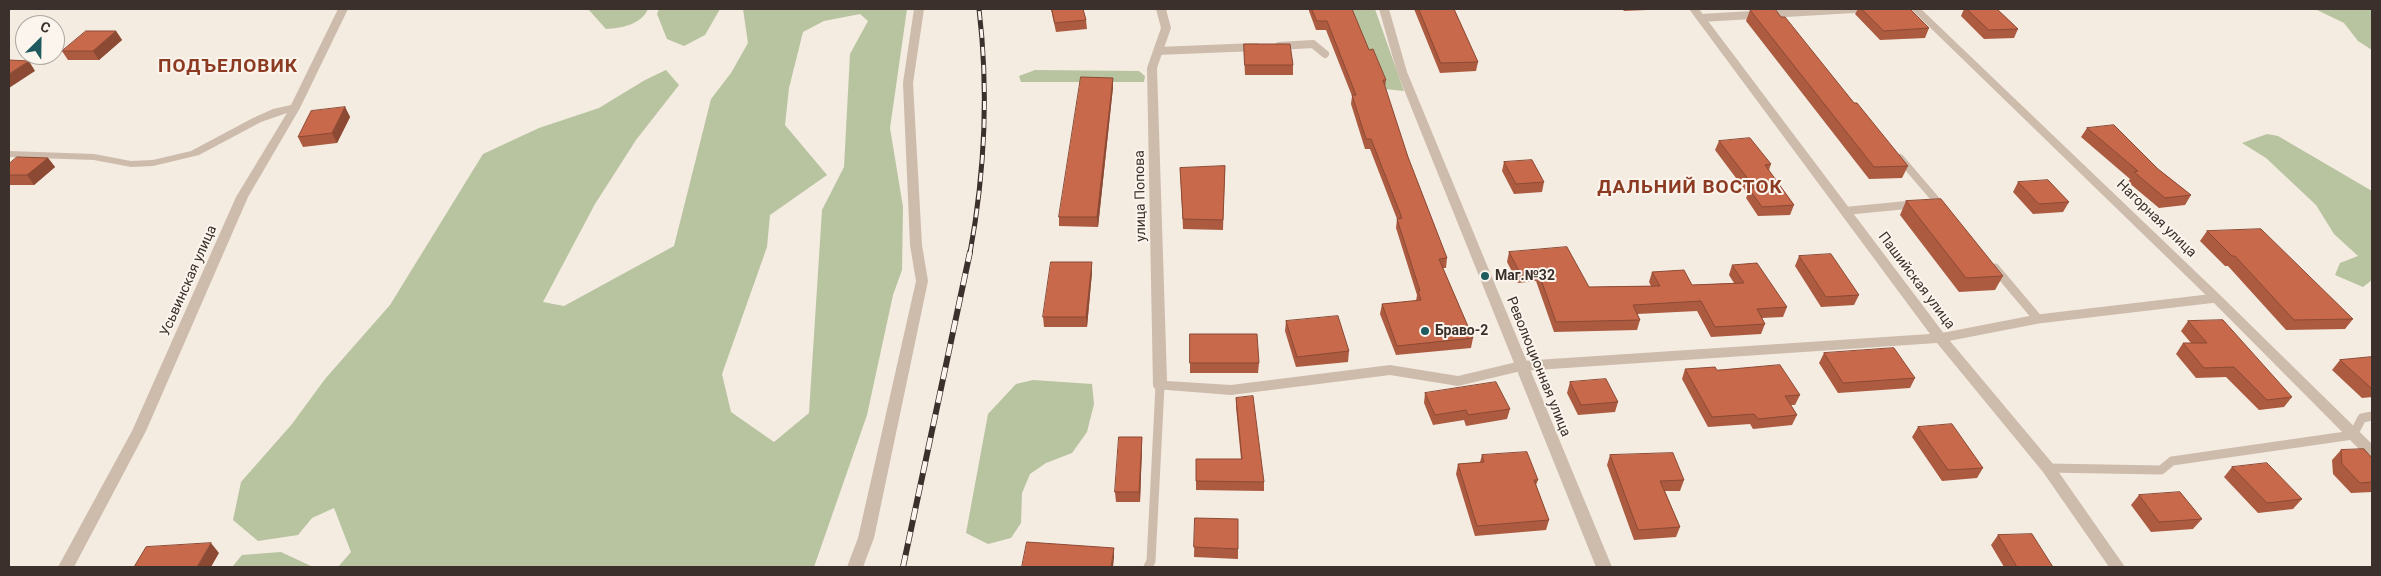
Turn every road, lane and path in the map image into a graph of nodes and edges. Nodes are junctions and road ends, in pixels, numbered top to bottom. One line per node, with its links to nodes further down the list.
1 (343, 9): 14 (street, Усьвинская улица)
2 (919, 9): 31 (street)
3 (1161, 9): 12 (street, улица Попова)
4 (1384, 9): 24 (street, Революционная улица)
5 (1854, 9): 8 (lane)
6 (1916, 9): 21 (street, Нагорная улица)
7 (1698, 13): 8 (lane); 18 (street, Пашийская улица)
8 (1779, 15): 9 (lane)
9 (1785, 22)
10 (1265, 46): 12 (lane)
11 (1274, 46): 13 (lane)
12 (1158, 51): 25 (street, улица Попова)
13 (1325, 54)
14 (295, 108): 16 (street); 30 (street, Усьвинская улица)
15 (1892, 149): 17 (lane)
16 (9, 154)
17 (1937, 202): 18 (lane); 19 (lane)
18 (1845, 211): 23 (street, Пашийская улица)
19 (1950, 216)
20 (1988, 260): 22 (lane)
21 (2216, 298): 22 (lane); 27 (street, Нагорная улица)
22 (2038, 319): 23 (lane)
23 (1940, 338): 24 (street); 29 (street, Пашийская улица)
24 (1521, 366): 25 (street); 33 (street, Революционная улица)
25 (1160, 386): 32 (lane)
26 (2372, 416): 27 (lane)
27 (2353, 435): 28 (street, Нагорная улица); 29 (lane)
28 (2372, 453)
29 (2048, 468): 34 (street, Пашийская улица)
30 (66, 567)
31 (855, 567)
32 (1148, 567)
33 (1604, 567)
34 (2117, 567)

